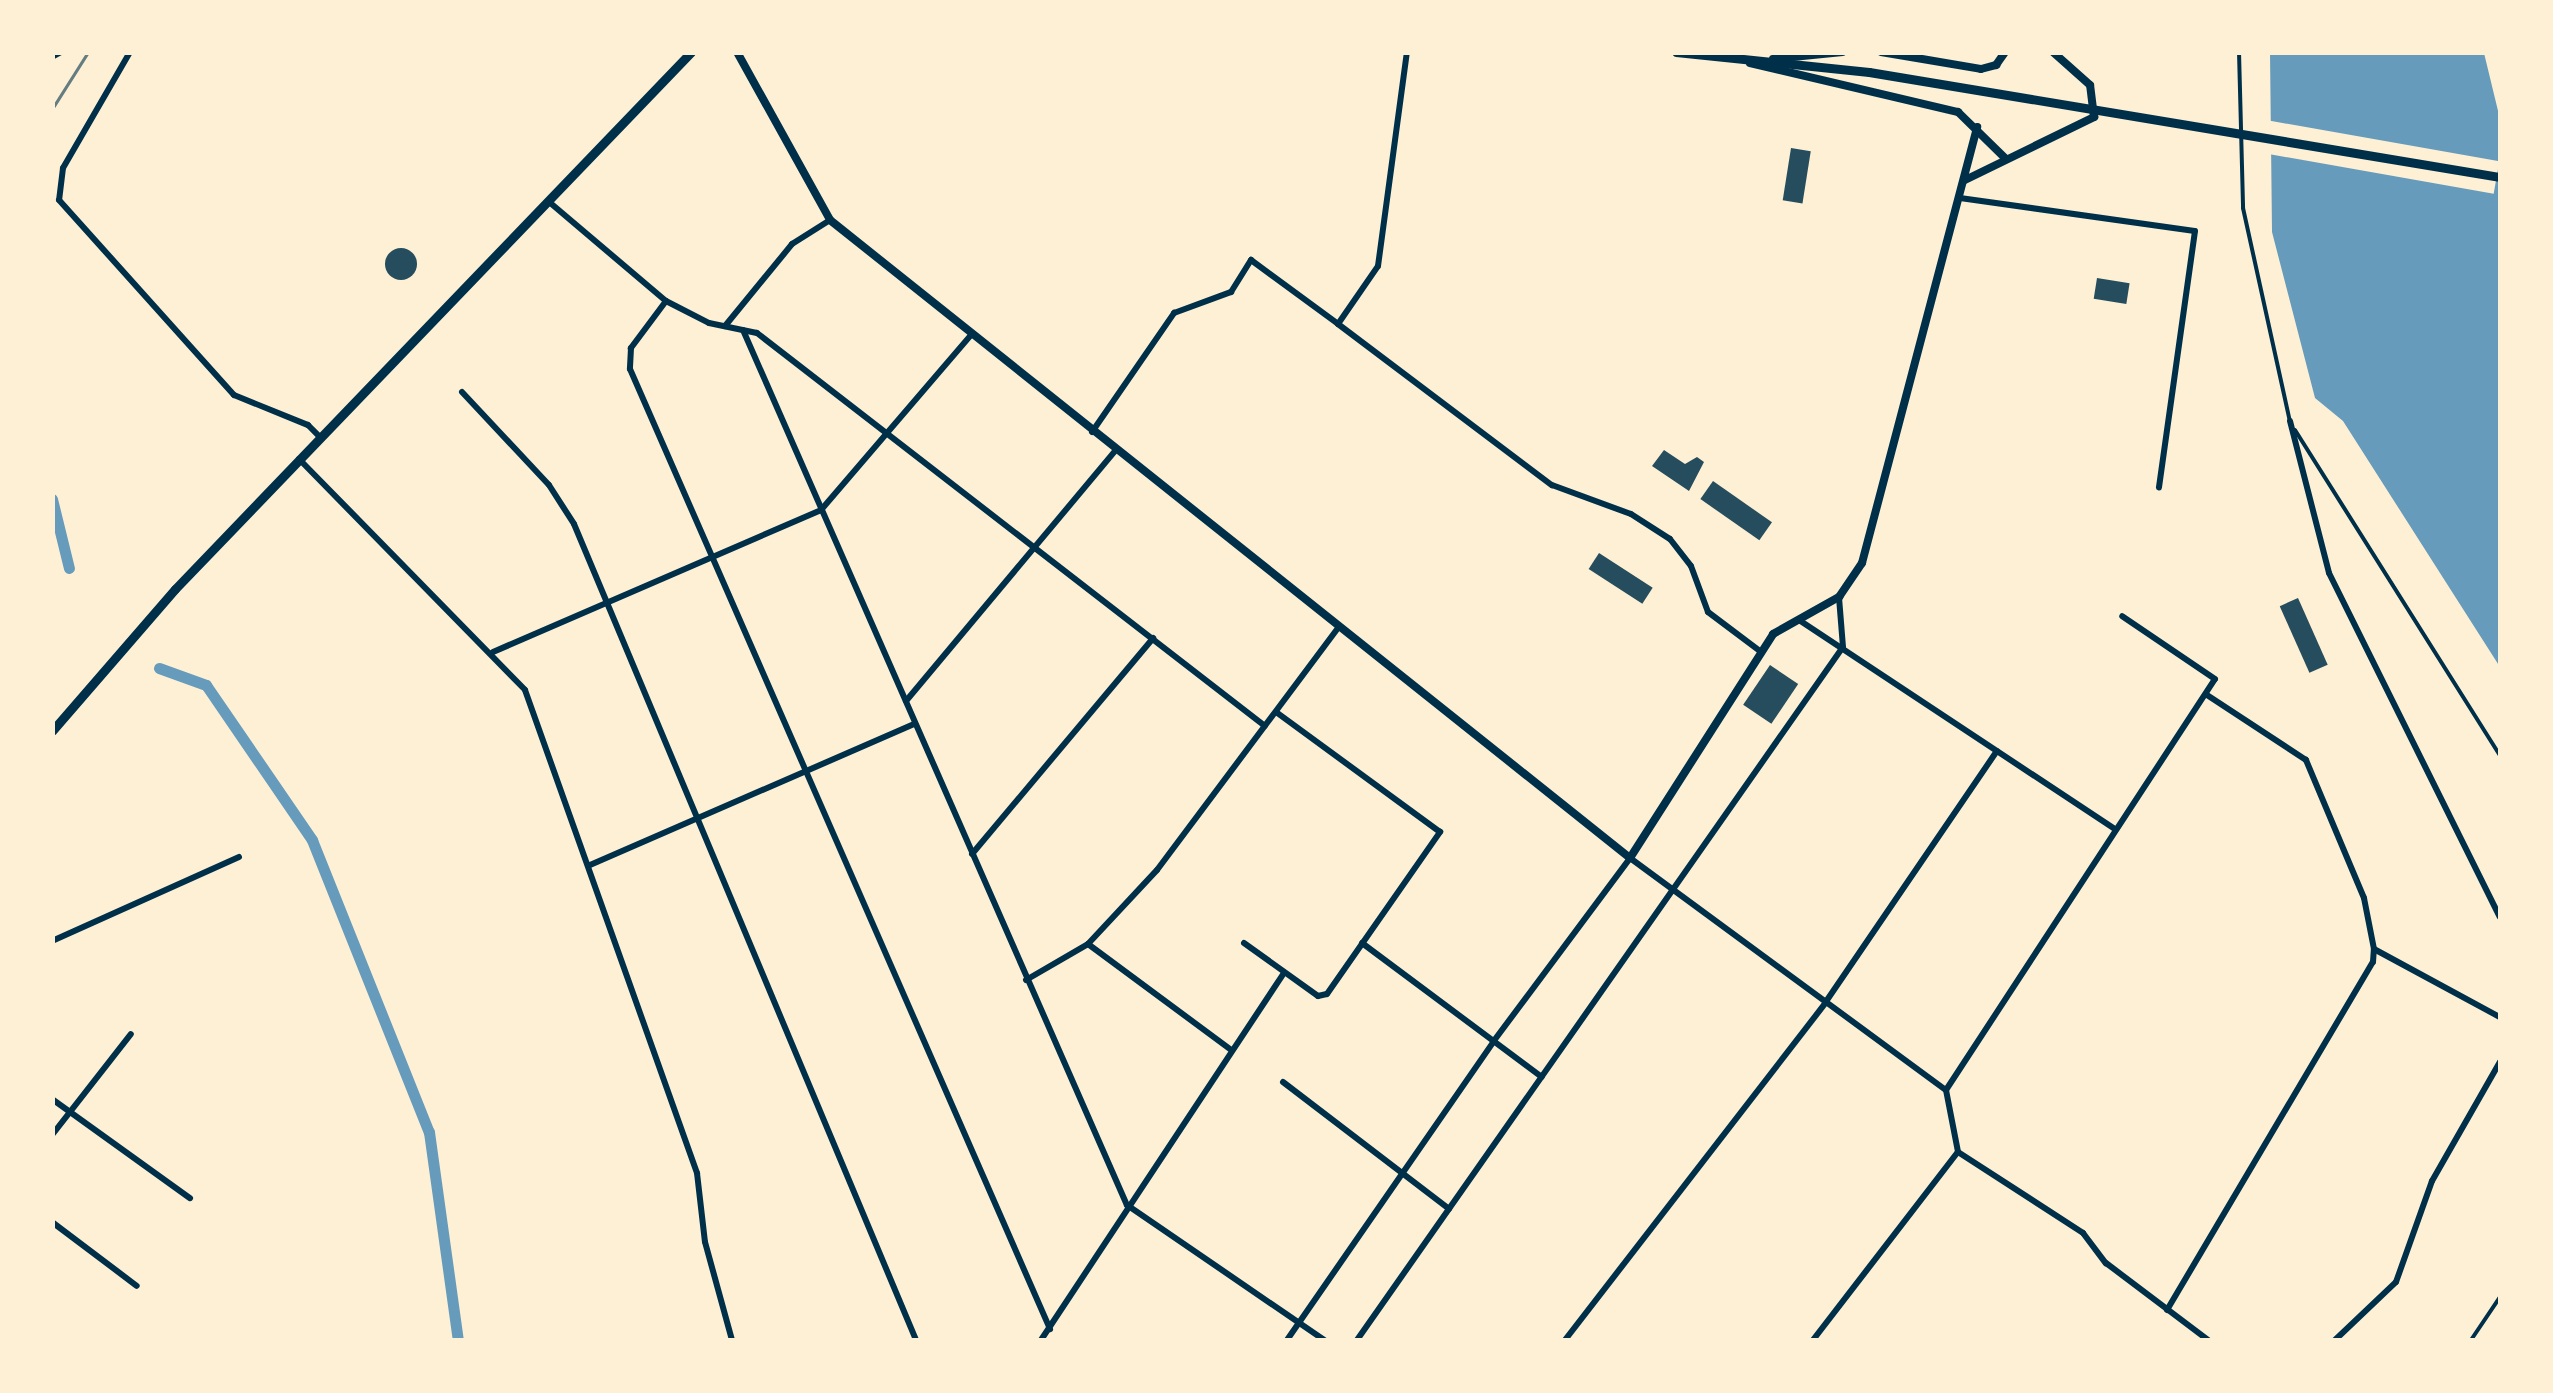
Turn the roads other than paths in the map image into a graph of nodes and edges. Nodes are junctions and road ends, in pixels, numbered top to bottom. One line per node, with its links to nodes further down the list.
1 (61, 52): 12 (street)
2 (130, 52): 30 (street)
3 (690, 52): 19 (main road)
4 (738, 52): 20 (street)
5 (1407, 52): 22 (street)
6 (1676, 52): 13 (main road)
7 (1843, 52): 13 (street)
8 (1882, 52): 9 (street)
9 (2005, 52)
10 (2053, 52): 15 (street)
11 (2239, 52): 27 (street)
12 (52, 58)
13 (1745, 62): 14 (street); 16 (main road)
14 (1977, 127): 15 (street); 17 (street)
15 (2006, 160): 17 (street)
16 (2500, 177)
17 (1965, 180): 18 (street)
18 (1960, 198): 33 (street); 37 (street)
19 (548, 201): 21 (street); 30 (main road)
20 (830, 220): 23 (street); 25 (street)
21 (666, 301): 23 (street); 36 (street)
22 (1338, 324): 28 (street); 45 (street)
23 (725, 326): 24 (street)
24 (743, 330): 29 (street); 34 (street)
25 (970, 336): 28 (street); 29 (street)
26 (462, 392): 38 (street)
27 (2290, 421): 53 (street); 62 (street)
28 (1092, 433): 31 (street)
29 (890, 436): 34 (street); 35 (street)
30 (320, 438): 32 (main road)
31 (1115, 451): 35 (street); 41 (street)
32 (299, 459): 44 (street); 51 (main road)
33 (2159, 487)
34 (822, 510): 36 (street); 47 (street)
35 (1037, 548): 42 (street); 47 (street)
36 (710, 557): 38 (street); 54 (street)
37 (1839, 597): 40 (street); 43 (street)
38 (607, 602): 44 (street); 55 (street)
39 (2122, 616): 46 (street)
40 (1798, 619): 43 (street); 45 (street)
41 (1339, 626): 48 (street); 59 (street)
42 (1153, 638): 50 (street); 57 (street)
43 (1843, 647): 52 (street); 61 (street)
44 (493, 652): 60 (street)
45 (1762, 652): 59 (street)
46 (2206, 695): 56 (street); 67 (street)
47 (906, 701): 49 (street)
48 (1276, 712): 50 (street); 64 (street)
49 (915, 724): 54 (street); 57 (street)
50 (1265, 726): 65 (street)
51 (52, 731)
52 (1998, 751): 56 (street); 70 (street)
53 (2500, 756)
54 (802, 774): 55 (street); 92 (street)
55 (698, 822): 60 (street); 94 (street)
56 (2114, 828): 78 (street)
57 (972, 854): 69 (street)
58 (239, 857): 63 (street)
59 (1630, 858): 61 (street); 73 (street)
60 (590, 865): 93 (street)
61 (1672, 892): 70 (street); 76 (street)
62 (2500, 917)
63 (52, 941)
64 (1362, 943): 68 (street); 73 (street)
65 (1088, 944): 69 (street); 74 (street)
66 (1244, 944): 68 (street)
67 (2374, 949): 71 (street); 90 (street)
68 (1284, 973): 74 (street)
69 (1026, 980): 85 (street)
70 (1824, 1003): 78 (street); 99 (street)
71 (2500, 1017)
72 (131, 1034): 80 (street)
73 (1493, 1042): 76 (street); 83 (street)
74 (1230, 1050): 85 (street)
75 (2500, 1062): 102 (street)
76 (1542, 1077): 86 (street)
77 (1283, 1082): 83 (street)
78 (1946, 1090): 82 (street)
79 (52, 1100): 80 (street)
80 (70, 1112): 81 (street); 84 (street)
81 (52, 1135)
82 (1958, 1152): 90 (street); 100 (street)
83 (1401, 1176): 86 (street); 91 (street)
84 (190, 1198)
85 (1127, 1205): 91 (street); 92 (street)
86 (1449, 1210): 98 (street)
87 (52, 1222): 88 (street)
88 (137, 1286)
89 (2500, 1297): 103 (street)
90 (2167, 1310): 101 (street)
91 (1299, 1324): 96 (street); 97 (street)
92 (1050, 1329): 95 (street)
93 (732, 1340)
94 (916, 1340)
95 (1041, 1340)
96 (1287, 1340)
97 (1324, 1340)
98 (1357, 1340)
99 (1565, 1340)
100 (1813, 1340)
101 (2206, 1340)
102 (2335, 1340)
103 (2471, 1340)

